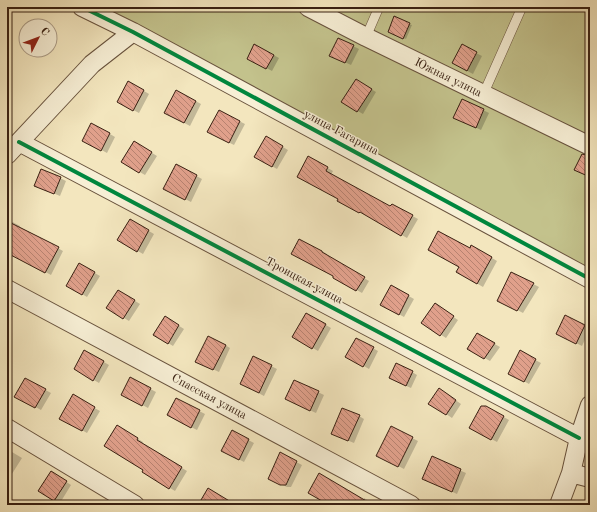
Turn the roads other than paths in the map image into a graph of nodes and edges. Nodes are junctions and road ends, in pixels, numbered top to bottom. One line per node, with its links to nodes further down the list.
1 (82, 7): 5 (street, улица Гагарина)
2 (308, 7): 6 (street, Южная улица)
3 (379, 7): 6 (lane)
4 (522, 7): 7 (lane)
5 (133, 32): 8 (street); 11 (street, улица Гагарина)
6 (366, 37): 7 (street, Южная улица)
7 (483, 95): 9 (street, Южная улица)
8 (19, 142): 10 (street); 15 (street, Троицкая улица)
9 (590, 146)
10 (7, 155)
11 (590, 278)
12 (7, 289): 19 (street, Спасская улица)
13 (590, 405): 15 (street)
14 (7, 428): 18 (street)
15 (579, 438): 16 (street)
16 (571, 472): 17 (street); 20 (street)
17 (590, 478)
18 (135, 505)
19 (411, 505)
20 (559, 505)

